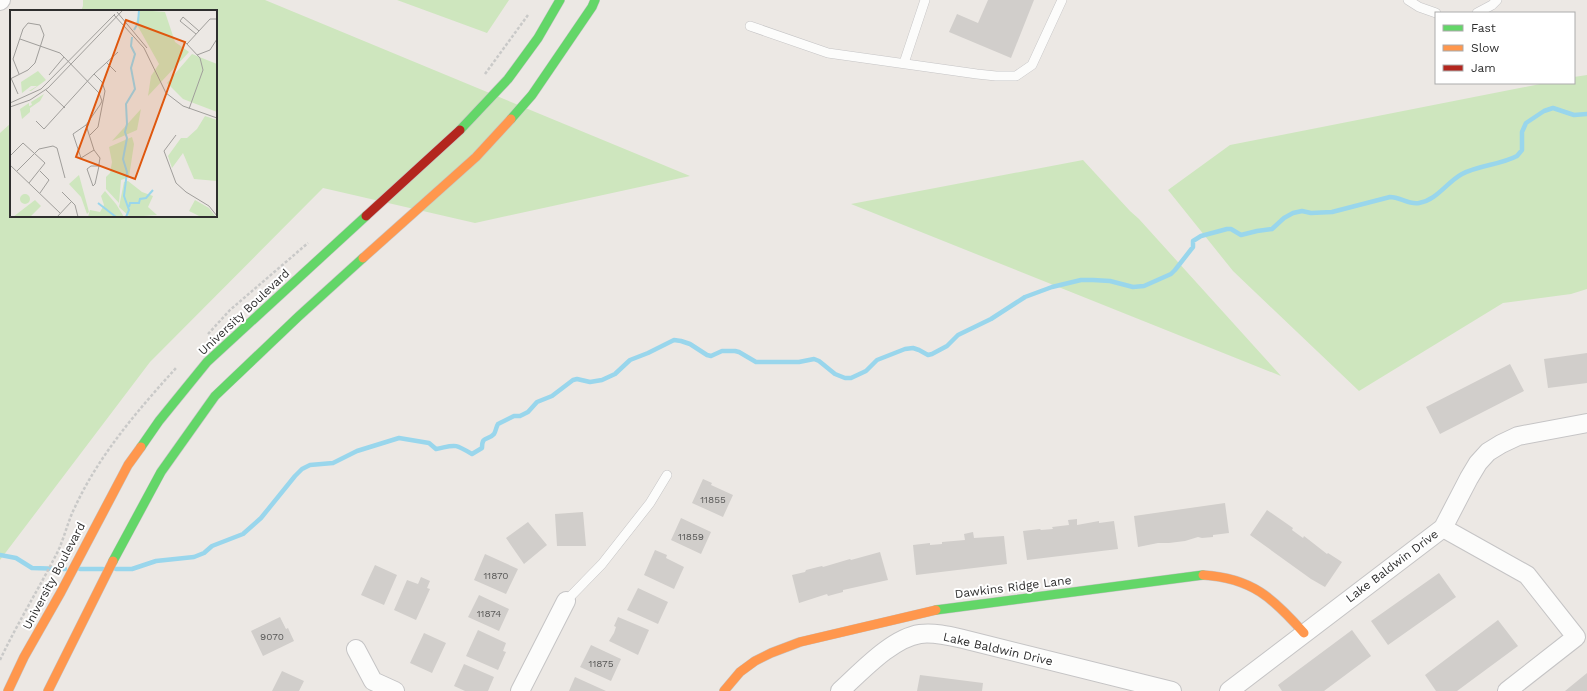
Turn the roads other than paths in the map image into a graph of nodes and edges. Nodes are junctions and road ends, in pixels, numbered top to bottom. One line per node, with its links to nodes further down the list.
1 (560, 0): 17 (main road, University Boulevard)
2 (595, 0): 18 (main road)
3 (925, 0): 10 (lane)
4 (1062, 0): 10 (lane)
5 (1408, 0): 8 (lane)
6 (1497, 0): 7 (lane)
7 (1479, 12)
8 (1435, 13)
9 (750, 26): 10 (lane)
10 (904, 64)
11 (1587, 423): 13 (street)
12 (667, 475): 14 (lane)
13 (1442, 528): 15 (street, Lake Baldwin Drive); 25 (street, Lake Baldwin Drive)
14 (566, 601): 20 (street)
15 (1304, 633): 21 (main road, Dawkins Ridge Lane); 24 (street, Lake Baldwin Drive)
16 (356, 649): 19 (street)
17 (8, 691)
18 (48, 691)
19 (395, 691)
20 (520, 691)
21 (724, 691)
22 (840, 691): 23 (street, Lake Baldwin Drive)
23 (1172, 691)
24 (1229, 691)
25 (1507, 691)

